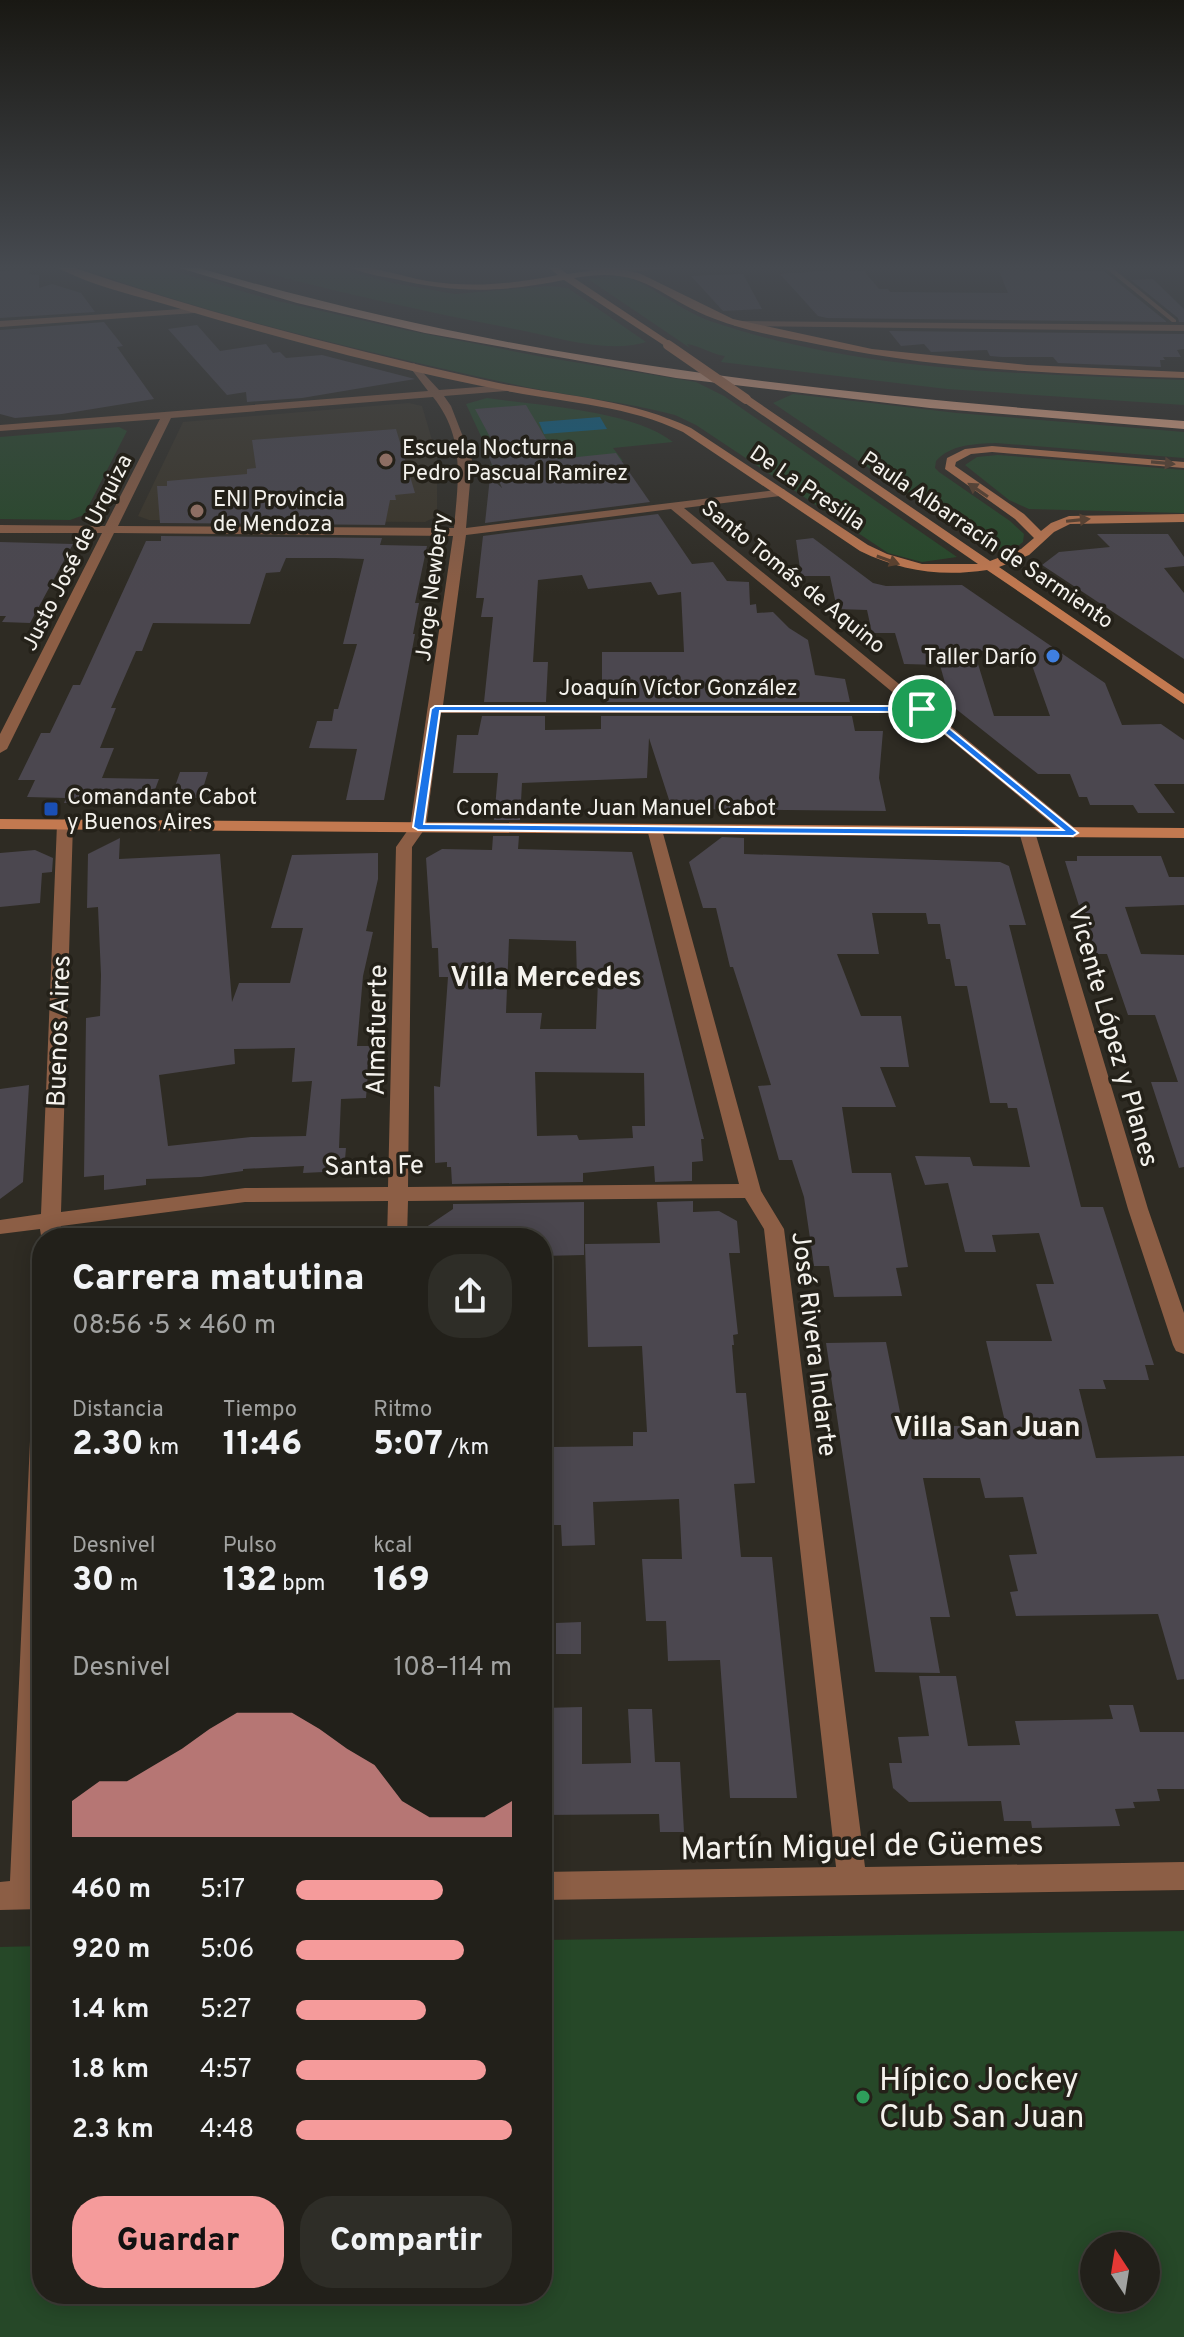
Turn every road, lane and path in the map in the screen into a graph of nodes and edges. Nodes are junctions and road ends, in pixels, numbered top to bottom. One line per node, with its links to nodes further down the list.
1 (421, 375): 7 (street, Jorge Newbery)
2 (452, 375): 6 (street, De La Presilla)
3 (700, 375): 12 (highway)
4 (711, 375): 22 (street, Paula Albarracín de Sarmiento, bridge)
5 (780, 375): 8 (highway)
6 (506, 388): 7 (street); 15 (street, De La Presilla)
7 (436, 394): 11 (street); 20 (street, Jorge Newbery)
8 (1075, 406): 9 (highway); 10 (highway)
9 (1155, 408)
10 (1184, 413)
11 (167, 415): 13 (street); 19 (street, Justo José de Urquiza)
12 (1184, 425)
13 (0, 428)
14 (1184, 465): 21 (street, one-way to 14)
15 (780, 492): 16 (street); 22 (street, De La Presilla, one-way to 22)
16 (673, 505): 20 (street); 25 (street, Santo Tomás de Aquino)
17 (1184, 518): 21 (street, De La Presilla, one-way to 17)
18 (0, 529): 19 (street)
19 (109, 529): 20 (street); 26 (street, Justo José de Urquiza)
20 (460, 532): 24 (street, Jorge Newbery)
21 (1040, 537): 22 (street, De La Presilla)
22 (986, 564): 23 (street, Paula Albarracín de Sarmiento)
23 (1184, 700)
24 (435, 709): 25 (street, Joaquín Víctor González); 29 (street, Jorge Newbery)
25 (922, 709): 32 (street, Santo Tomás de Aquino)
26 (0, 749)
27 (0, 824): 28 (street, Comandante Juan Manuel Cabot)
28 (65, 824): 29 (street, Comandante Juan Manuel Cabot); 38 (street, Buenos Aires)
29 (418, 827): 30 (street, Comandante Juan Manuel Cabot); 35 (street, Almafuerte)
30 (655, 829): 31 (street, Comandante Juan Manuel Cabot); 34 (street, José Rivera Indarte)
31 (1027, 832): 32 (street, Comandante Juan Manuel Cabot); 41 (street, Vicente López y Planes)
32 (1073, 833): 33 (street, Comandante Juan Manuel Cabot)
33 (1184, 833)
34 (751, 1191): 35 (street, Santa Fe); 44 (street, José Rivera Indarte)
35 (398, 1193): 39 (street, Santa Fe); 40 (street, Almafuerte)
36 (0, 1227): 37 (street, Santa Fe)
37 (32, 1228)
38 (51, 1228)
39 (57, 1228)
40 (397, 1228)
41 (1184, 1345)
42 (32, 1668): 46 (street)
43 (1184, 1876): 44 (street, Martín Miguel de Güemes)
44 (852, 1881): 45 (street, Martín Miguel de Güemes)
45 (552, 1886)
46 (22, 1896)

